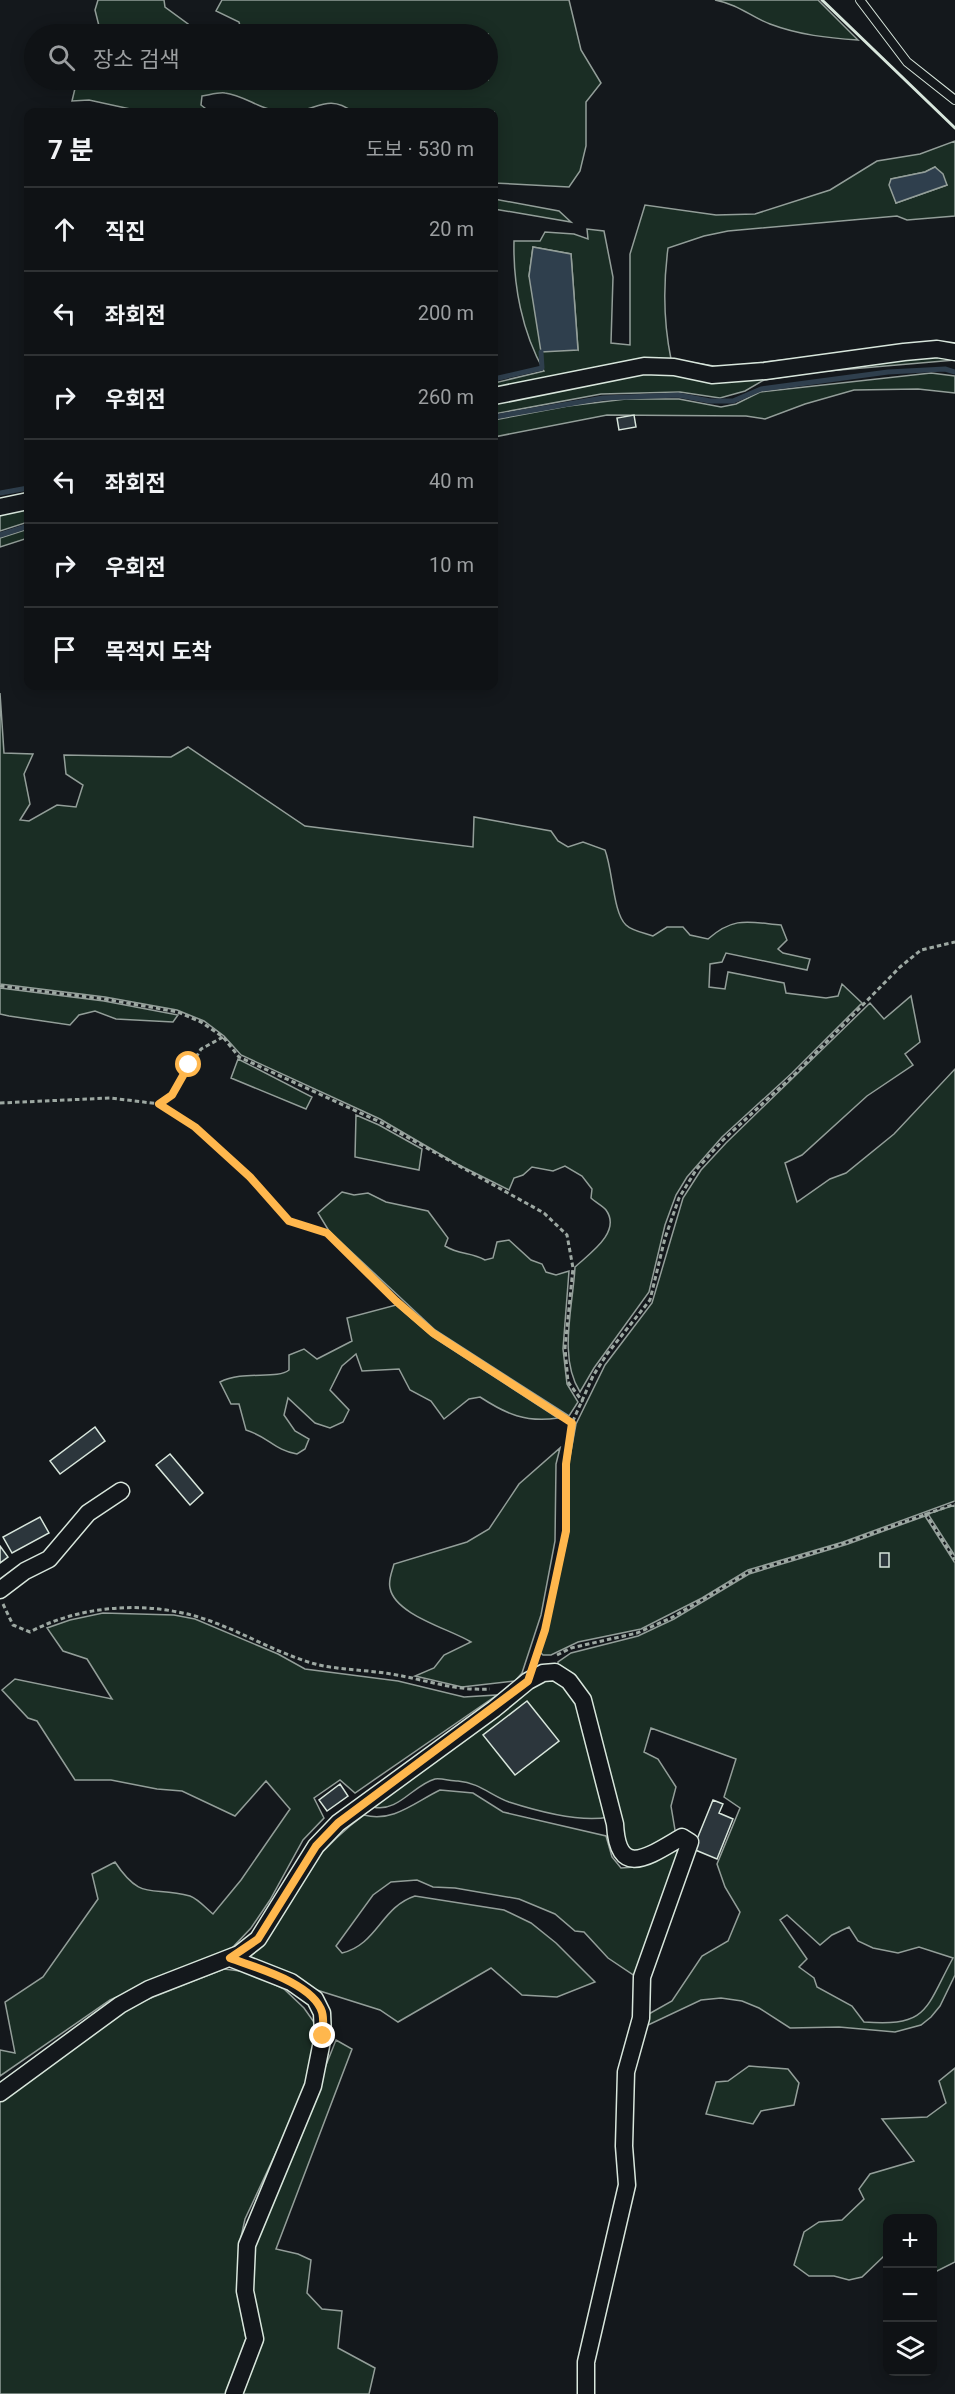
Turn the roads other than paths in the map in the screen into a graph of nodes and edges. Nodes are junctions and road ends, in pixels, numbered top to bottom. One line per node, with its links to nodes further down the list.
1 (860, 0): 2 (lane)
2 (955, 100)
3 (955, 352): 4 (street)
4 (498, 395)
5 (24, 502): 6 (street)
6 (0, 507)
7 (121, 1491): 8 (street)
8 (0, 1590)
9 (230, 1958): 10 (street); 11 (street); 12 (street)
10 (0, 2092)
11 (234, 2394)
12 (586, 2394)

